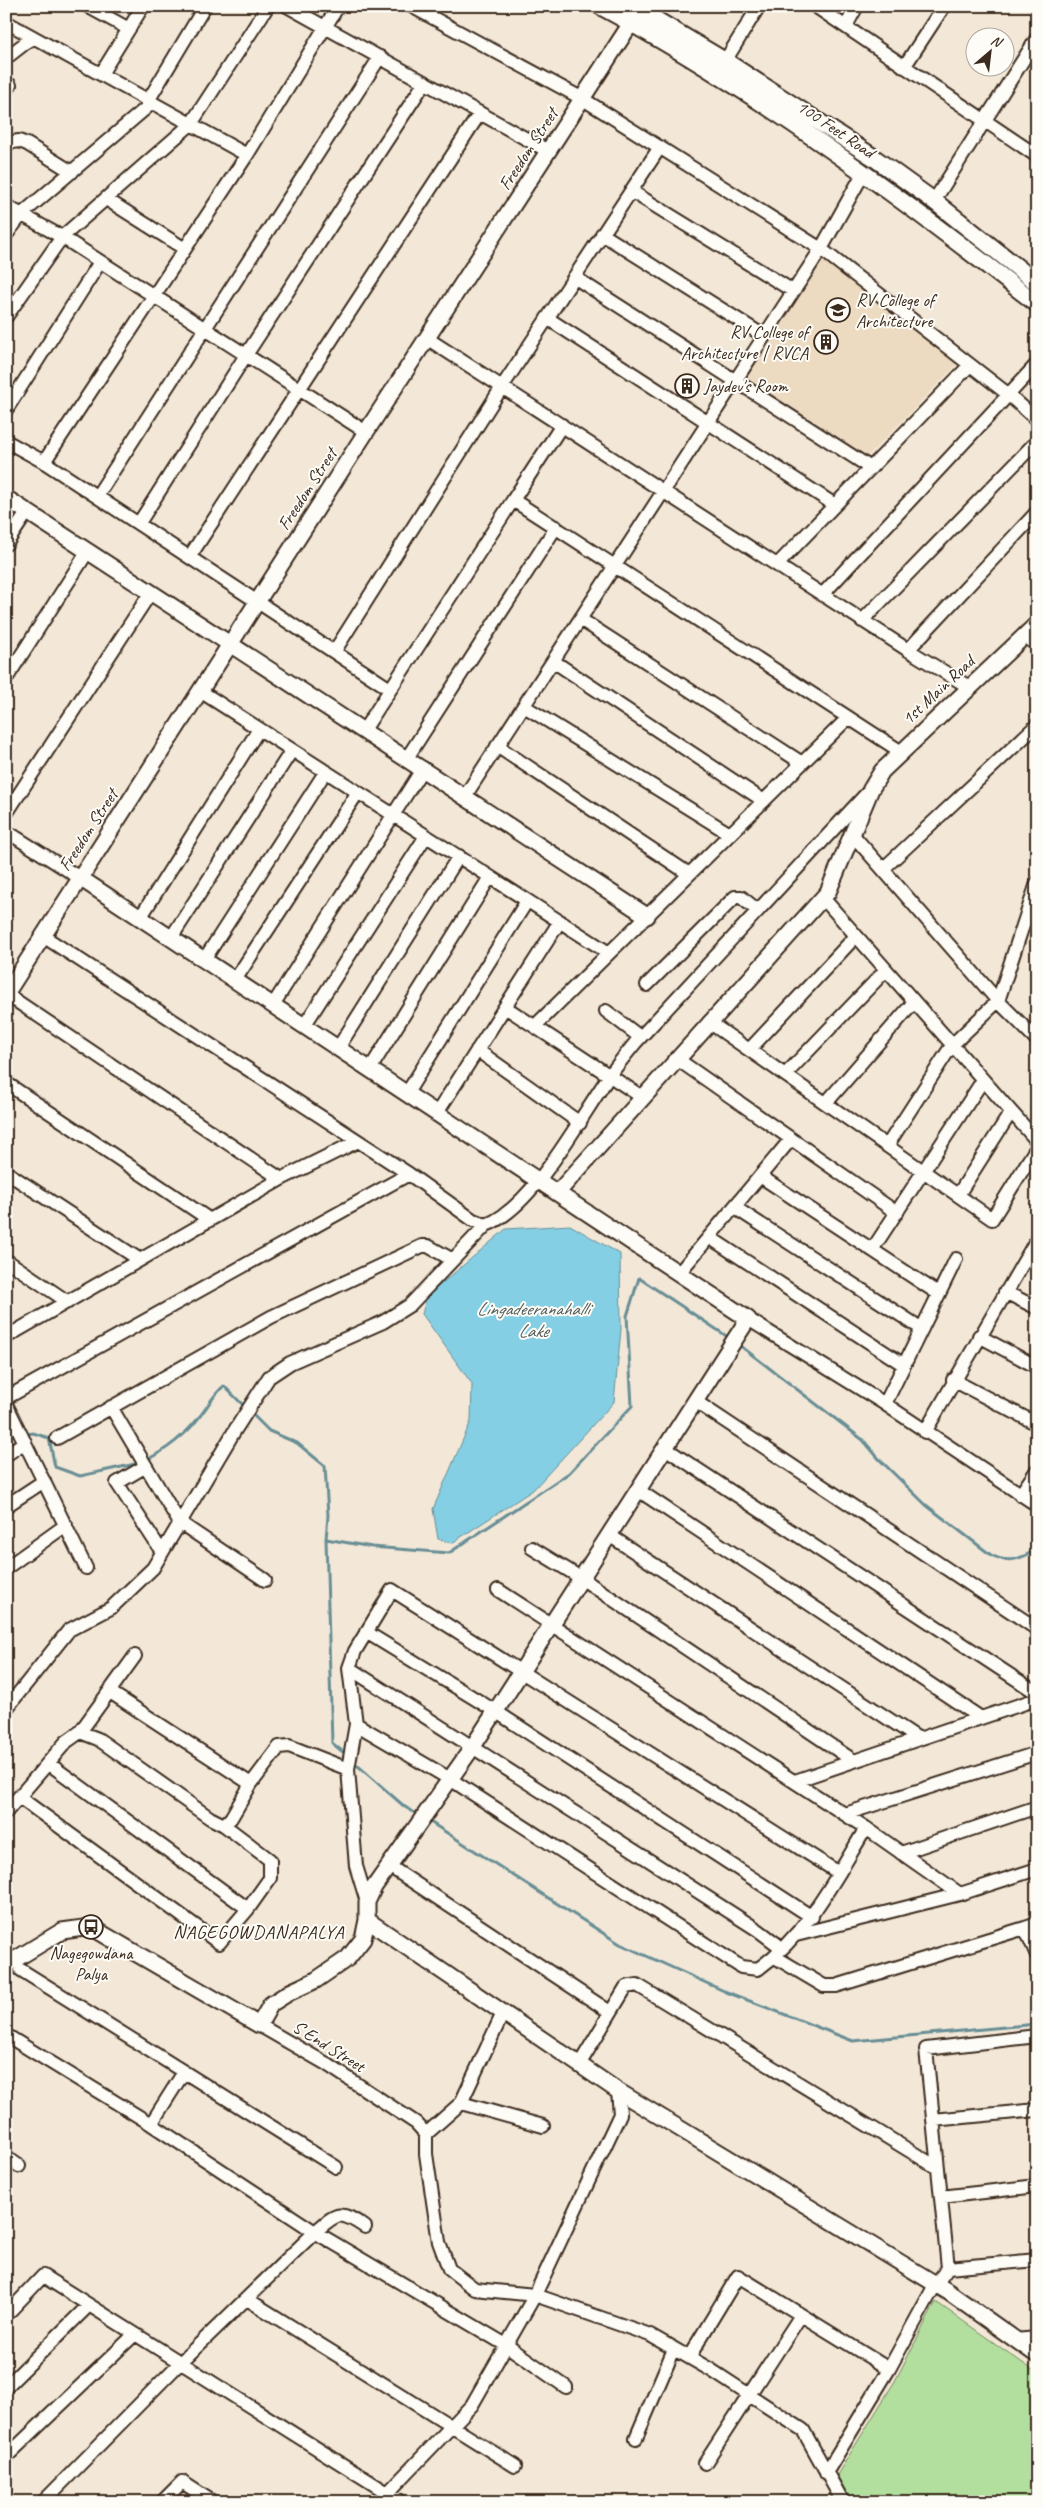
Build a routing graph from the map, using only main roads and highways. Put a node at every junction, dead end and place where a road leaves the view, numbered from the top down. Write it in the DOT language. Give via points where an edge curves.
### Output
graph roads {
  1 [pos="600,6"];
  2 [pos="637,11"];
  3 [pos="1037,283"];
  4 [pos="1037,304"];
  1 -- 2 [label="main road, 100 Feet Road"];
  2 -- 3 [label="main road, 100 Feet Road" via="725,61 873,158 934,201"];
  2 -- 4 [label="main road, 100 Feet Road" via="717,74 864,172"];
}
